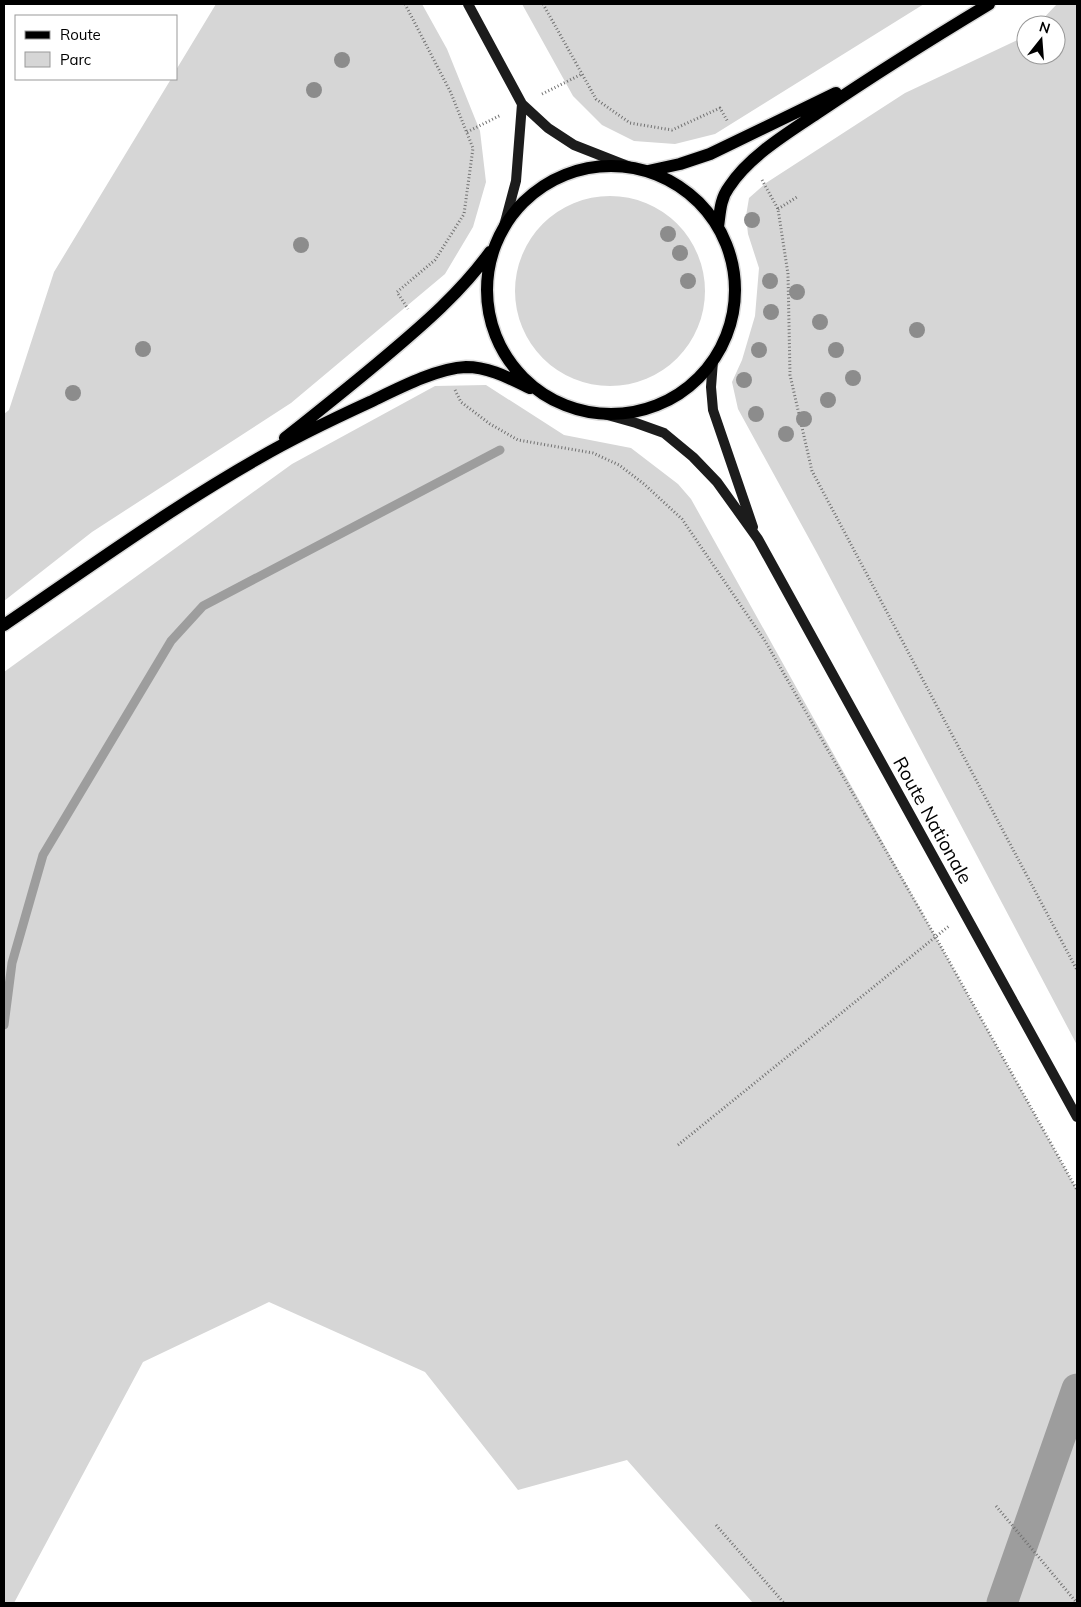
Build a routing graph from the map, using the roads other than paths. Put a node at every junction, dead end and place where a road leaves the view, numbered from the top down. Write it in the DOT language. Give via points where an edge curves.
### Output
graph roads {
  1 [pos="468,4"];
  2 [pos="989,4"];
  3 [pos="876,73"];
  4 [pos="522,104"];
  5 [pos="630,167"];
  6 [pos="648,171"];
  7 [pos="504,226"];
  8 [pos="718,226"];
  9 [pos="494,247"];
  10 [pos="714,361"];
  11 [pos="543,394"];
  12 [pos="604,414"];
  13 [pos="260,458"];
  14 [pos="758,539"];
  15 [pos="4,626"];
  16 [pos="1077,1117"];
  1 -- 4 [label="main road"];
  2 -- 3 [label="main road"];
  3 -- 6 [label="main road" via="710,154"];
  3 -- 8 [label="main road" via="752,161 726,192"];
  4 -- 5 [label="main road" via="548,128 574,145"];
  4 -- 7 [label="main road" via="516,181"];
  5 -- 6 [label="main road"];
  5 -- 7 [label="main road" via="591,167 572,172 539,188 514,211"];
  6 -- 8 [label="main road" via="681,187 696,199"];
  7 -- 9 [label="main road"];
  8 -- 10 [label="main road" via="732,260 736,295 730,330"];
  9 -- 11 [label="main road" via="486,294 489,318 509,361"];
  9 -- 13 [label="main road" via="460,290 420,328"];
  10 -- 12 [label="main road" via="688,388 660,404"];
  10 -- 14 [label="main road, Route Nationale" via="710,387 712,410"];
  11 -- 12 [label="main road" via="572,408"];
  11 -- 13 [label="main road" via="496,372 465,367 446,370 347,412"];
  12 -- 14 [label="main road, Route Nationale" via="664,433 716,482"];
  13 -- 15 [label="main road" via="156,522"];
  14 -- 16 [label="main road, Route Nationale"];
}
